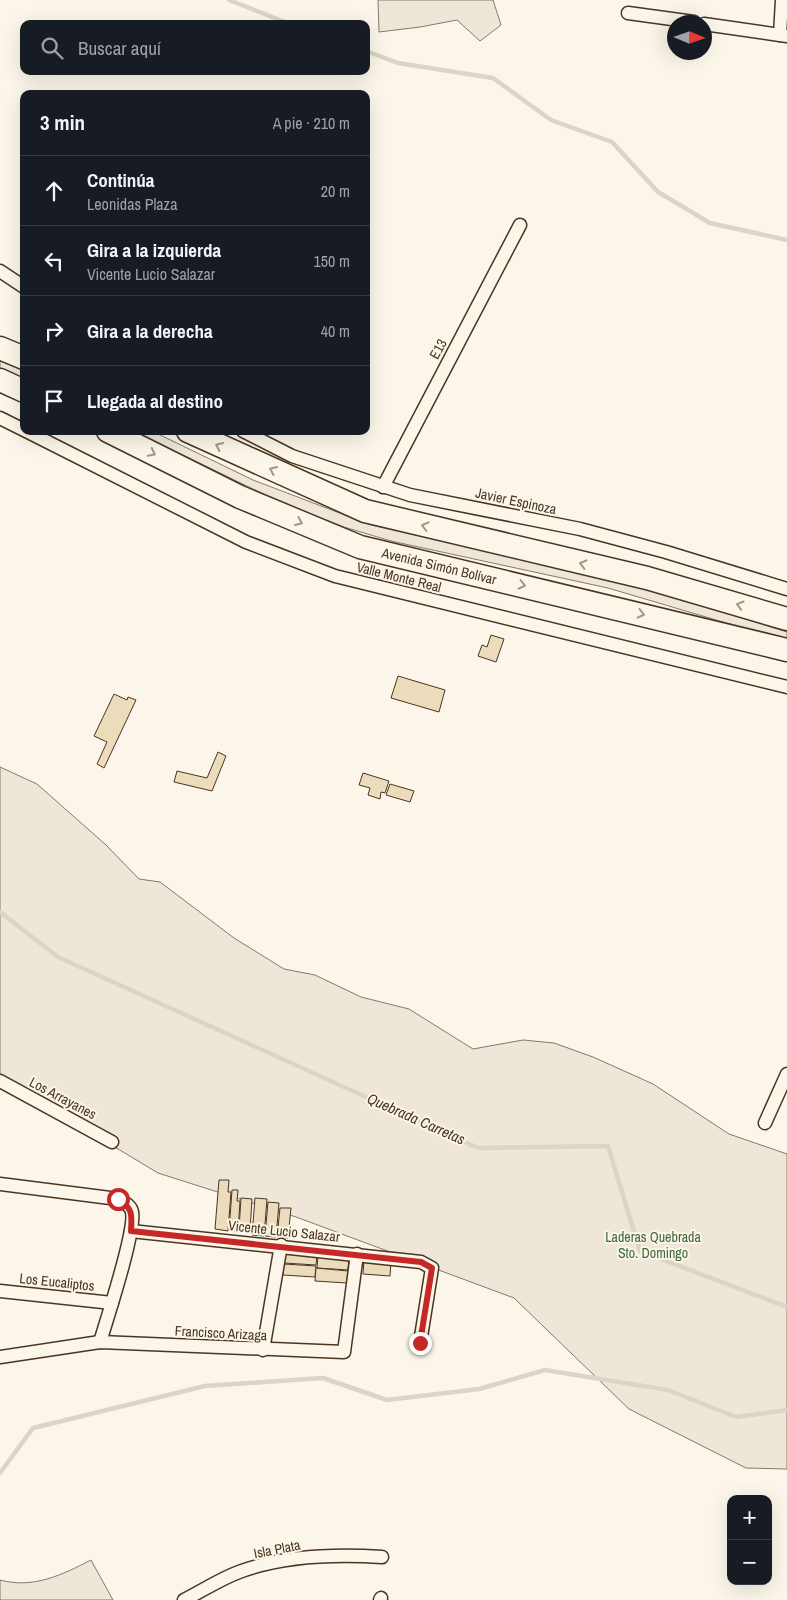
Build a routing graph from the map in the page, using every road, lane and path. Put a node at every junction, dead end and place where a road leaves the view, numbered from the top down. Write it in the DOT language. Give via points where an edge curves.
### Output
graph roads {
  1 [pos="782,0"];
  2 [pos="628,13"];
  3 [pos="667,18"];
  4 [pos="712,25"];
  5 [pos="784,35"];
  6 [pos="520,225"];
  7 [pos="0,271"];
  8 [pos="20,284"];
  9 [pos="0,348"];
  10 [pos="20,356"];
  11 [pos="0,380"];
  12 [pos="20,389"];
  13 [pos="0,418"];
  14 [pos="20,428"];
  15 [pos="33,435"];
  16 [pos="116,435"];
  17 [pos="197,435"];
  18 [pos="251,435"];
  19 [pos="383,487"];
  20 [pos="787,589"];
  21 [pos="787,619"];
  22 [pos="787,650"];
  23 [pos="787,687"];
  24 [pos="787,1074"];
  25 [pos="0,1081"];
  26 [pos="765,1123"];
  27 [pos="112,1142"];
  28 [pos="0,1184"];
  29 [pos="131,1231"];
  30 [pos="280,1245"];
  31 [pos="357,1254"];
  32 [pos="0,1291"];
  33 [pos="112,1303"];
  34 [pos="100,1342"];
  35 [pos="420,1343"];
  36 [pos="262,1350"];
  37 [pos="0,1356"];
  38 [pos="382,1556"];
  39 [pos="184,1600"];
  1 -- 5 [label="street"];
  2 -- 3 [label="street"];
  4 -- 5 [label="street"];
  6 -- 19 [label="street, E13"];
  7 -- 8 [label="street"];
  9 -- 10 [label="highway"];
  11 -- 12 [label="highway"];
  13 -- 14 [label="street, Valle Monte Real"];
  15 -- 23 [label="street, Valle Monte Real" via="246,542 335,576"];
  16 -- 22 [label="highway, Avenida Simón Bolívar, one-way" via="240,497 360,547"];
  21 -- 17 [label="highway, one-way" via="647,578 365,512"];
  18 -- 19 [label="street, Javier Espinoza" via="292,456"];
  19 -- 20 [label="street, Javier Espinoza" via="580,529"];
  24 -- 26 [label="street"];
  25 -- 27 [label="street, Los Arrayanes"];
  28 -- 29 [label="street" via="118,1199 132,1211"];
  29 -- 30 [label="street, Vicente Lucio Salazar"];
  29 -- 33 [label="street"];
  30 -- 31 [label="street, Vicente Lucio Salazar"];
  30 -- 36 [label="street"];
  31 -- 35 [label="street, Vicente Lucio Salazar" via="421,1262 432,1268"];
  31 -- 36 [label="street, Francisco Arizaga" via="344,1352"];
  32 -- 33 [label="street, Los Eucaliptos"];
  33 -- 34 [label="street"];
  34 -- 36 [label="street, Francisco Arizaga"];
  34 -- 37 [label="street, Francisco Arizaga"];
  38 -- 39 [label="street, Isla Plata" via="338,1554 277,1562 238,1572"];
}
